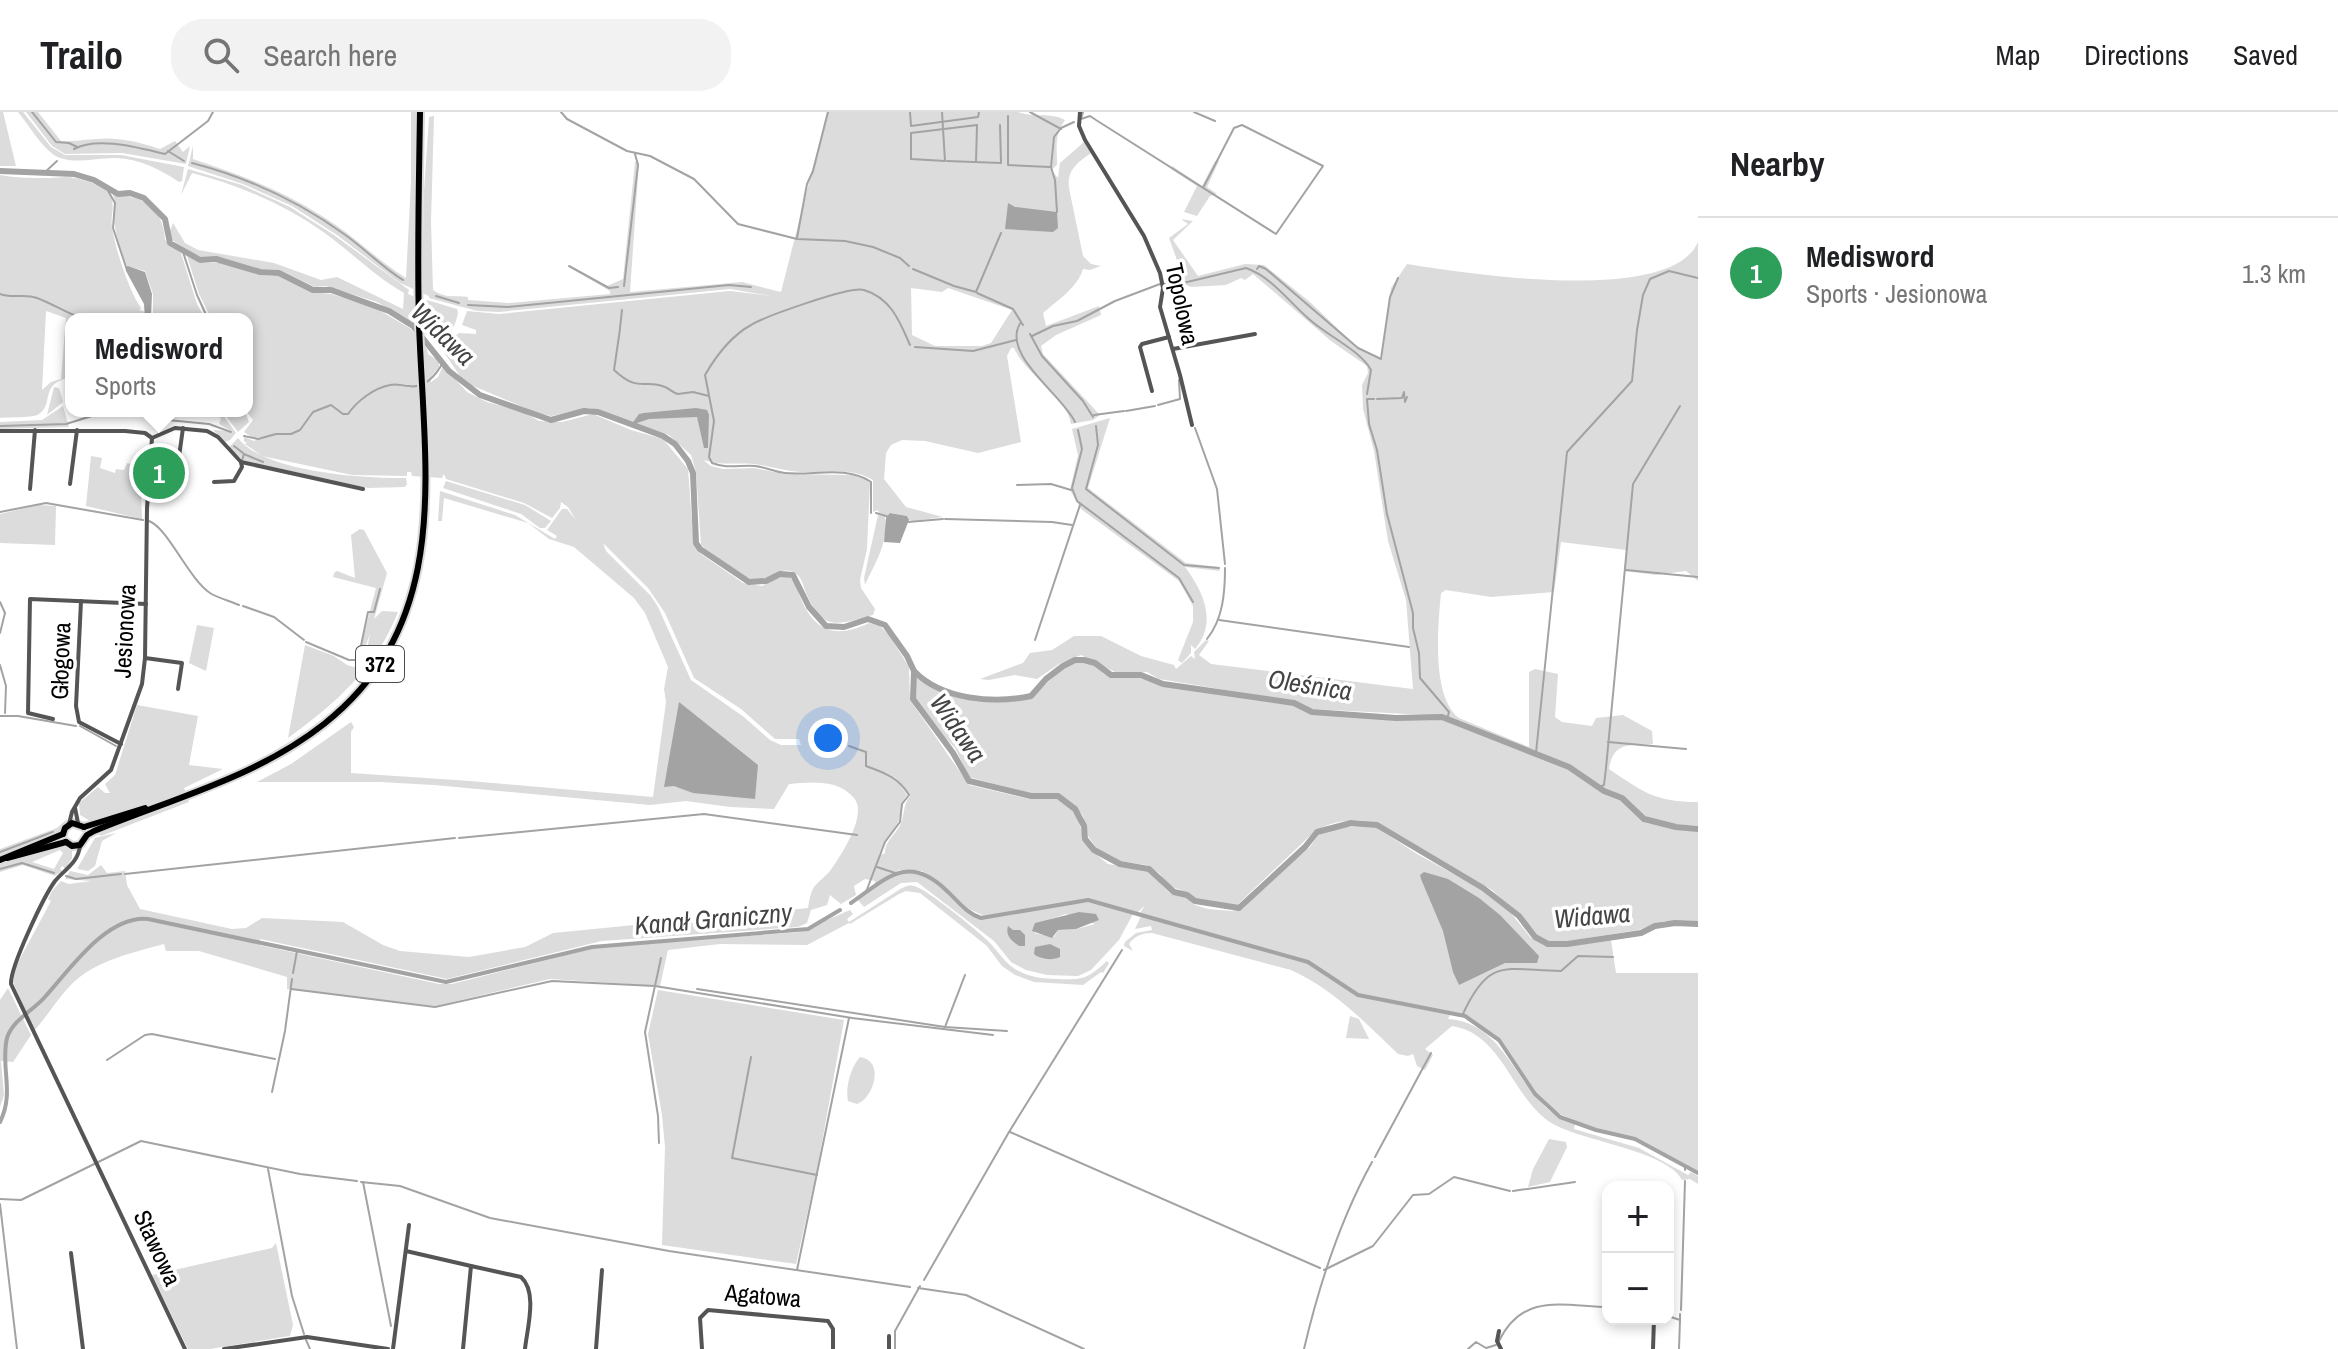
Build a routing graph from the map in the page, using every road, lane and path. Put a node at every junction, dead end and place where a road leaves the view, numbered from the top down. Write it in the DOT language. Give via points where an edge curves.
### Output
graph roads {
  1 [pos="420,112"];
  2 [pos="1080,112"];
  3 [pos="1255,334"];
  4 [pos="1169,337"];
  5 [pos="1173,349"];
  6 [pos="1152,391"];
  7 [pos="1192,425"];
  8 [pos="183,428"];
  9 [pos="35,430"];
  10 [pos="77,430"];
  11 [pos="0,431"];
  12 [pos="152,438"];
  13 [pos="241,462"];
  14 [pos="177,471"];
  15 [pos="214,482"];
  16 [pos="70,484"];
  17 [pos="30,489"];
  18 [pos="363,489"];
  19 [pos="81,601"];
  20 [pos="146,604"];
  21 [pos="145,658"];
  22 [pos="178,689"];
  23 [pos="53,719"];
  24 [pos="121,744"];
  25 [pos="75,805"];
  26 [pos="153,807"];
  27 [pos="69,824"];
  28 [pos="81,825"];
  29 [pos="63,834"];
  30 [pos="87,835"];
  31 [pos="73,844"];
  32 [pos="2,859"];
  33 [pos="409,1225"];
  34 [pos="406,1251"];
  35 [pos="71,1253"];
  36 [pos="471,1266"];
  37 [pos="602,1270"];
  38 [pos="1654,1325"];
  39 [pos="1499,1331"];
  40 [pos="889,1336"];
  41 [pos="83,1349"];
  42 [pos="185,1349"];
  43 [pos="224,1349"];
  44 [pos="390,1349"];
  45 [pos="463,1349"];
  46 [pos="525,1349"];
  47 [pos="596,1349"];
  48 [pos="702,1349"];
  49 [pos="833,1349"];
  50 [pos="889,1349"];
  51 [pos="1501,1349"];
  52 [pos="1653,1349"];
  1 -- 26 [label="main road, 372" via="418,286 425,491 415,589 390,649 363,687 321,726 263,763"];
  2 -- 4 [label="street, Topolowa" via="1085,140 1144,236 1163,283 1159,304"];
  3 -- 5 [label="street"];
  4 -- 5 [label="street, Topolowa"];
  4 -- 6 [label="street" via="1140,347"];
  5 -- 7 [label="street, Topolowa"];
  8 -- 12 [label="street"];
  8 -- 13 [label="street" via="212,433"];
  8 -- 14 [label="street"];
  9 -- 10 [label="street"];
  9 -- 11 [label="street"];
  9 -- 17 [label="street"];
  10 -- 12 [label="street" via="141,432"];
  10 -- 16 [label="street"];
  12 -- 20 [label="street, Jesionowa"];
  13 -- 15 [label="street" via="234,481"];
  13 -- 18 [label="street"];
  19 -- 20 [label="street"];
  19 -- 23 [label="street" via="30,599 28,713"];
  19 -- 24 [label="street, Głogowa" via="79,722"];
  20 -- 21 [label="street, Jesionowa"];
  21 -- 22 [label="street" via="182,663"];
  21 -- 24 [label="street, Jesionowa"];
  24 -- 25 [label="street, Jesionowa" via="106,776"];
  25 -- 27 [label="street, Jesionowa"];
  25 -- 28 [label="street"];
  26 -- 28 [label="main road, 372"];
  26 -- 30 [label="main road, 372"];
  27 -- 28 [label="main road, 372"];
  27 -- 29 [label="main road"];
  28 -- 30 [label="main road"];
  29 -- 31 [label="main road"];
  29 -- 32 [label="main road"];
  30 -- 31 [label="main road"];
  31 -- 32 [label="main road"];
  31 -- 42 [label="street, Stawowa" via="74,861 53,884 13,968 11,984"];
  33 -- 34 [label="street"];
  34 -- 36 [label="street"];
  34 -- 44 [label="street"];
  35 -- 41 [label="street"];
  36 -- 45 [label="street"];
  36 -- 46 [label="street" via="527,1282"];
  37 -- 47 [label="street"];
  38 -- 52 [label="street"];
  39 -- 51 [label="street"];
  40 -- 50 [label="street"];
  43 -- 44 [label="street" via="307,1337"];
  48 -- 49 [label="street, Agatowa" via="700,1318 708,1310 828,1321"];
}
